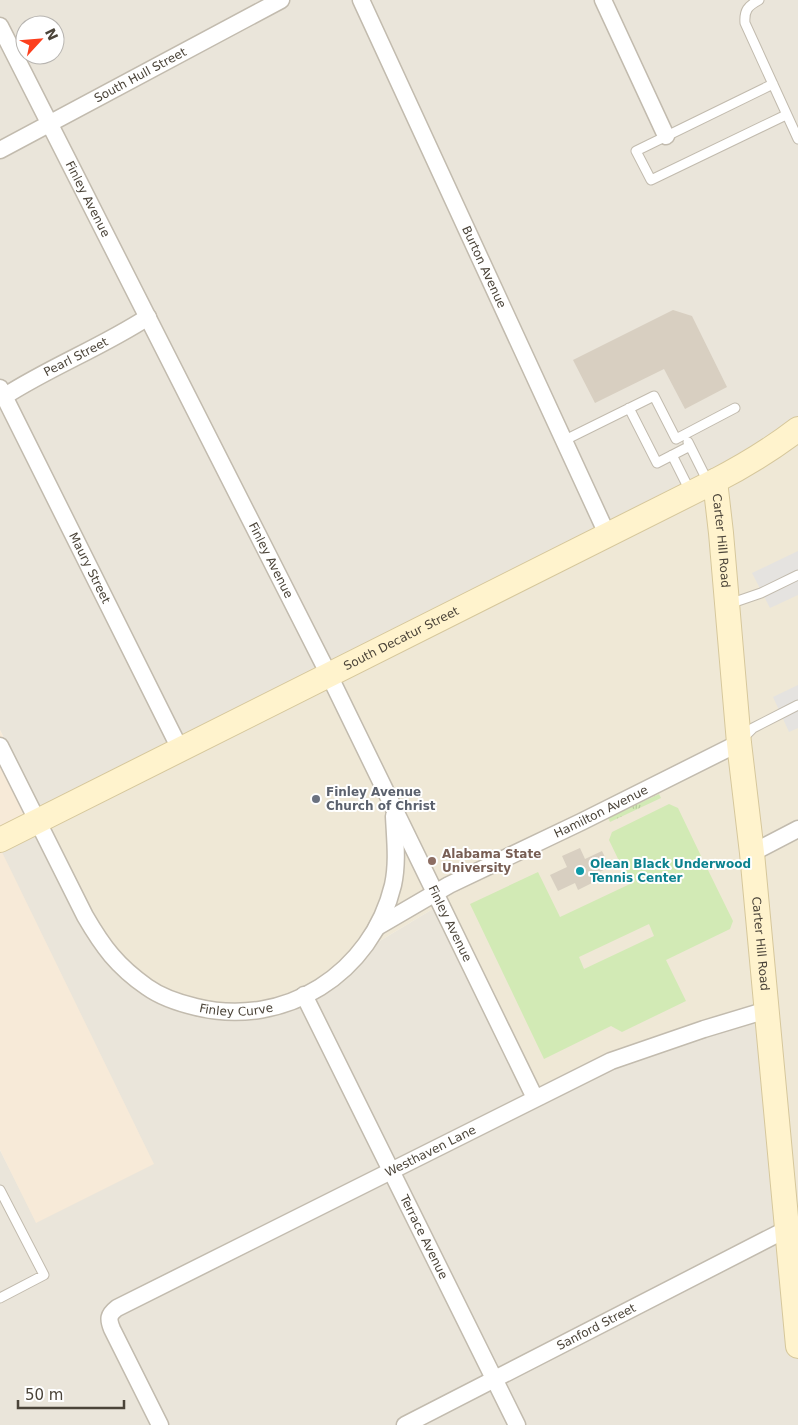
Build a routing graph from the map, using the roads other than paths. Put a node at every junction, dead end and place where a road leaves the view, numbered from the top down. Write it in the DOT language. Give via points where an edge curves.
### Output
graph roads {
  1 [pos="281,0"];
  2 [pos="361,0"];
  3 [pos="604,0"];
  4 [pos="759,0"];
  5 [pos="252,7"];
  6 [pos="0,26"];
  7 [pos="773,84"];
  8 [pos="786,115"];
  9 [pos="50,124"];
  10 [pos="666,136"];
  11 [pos="798,139"];
  12 [pos="0,150"];
  13 [pos="148,317"];
  14 [pos="2,392"];
  15 [pos="629,408"];
  16 [pos="735,408"];
  17 [pos="798,429"];
  18 [pos="684,435"];
  19 [pos="563,441"];
  20 [pos="690,446"];
  21 [pos="672,456"];
  22 [pos="705,486"];
  23 [pos="607,534"];
  24 [pos="798,574"];
  25 [pos="726,604"];
  26 [pos="329,675"];
  27 [pos="798,705"];
  28 [pos="739,742"];
  29 [pos="0,746"];
  30 [pos="180,749"];
  31 [pos="394,808"];
  32 [pos="38,821"];
  33 [pos="798,828"];
  34 [pos="0,840"];
  35 [pos="752,853"];
  36 [pos="436,894"];
  37 [pos="377,927"];
  38 [pos="304,996"];
  39 [pos="767,1010"];
  40 [pos="535,1098"];
  41 [pos="390,1170"];
  42 [pos="0,1190"];
  43 [pos="787,1229"];
  44 [pos="0,1298"];
  45 [pos="798,1346"];
  46 [pos="495,1379"];
  47 [pos="160,1425"];
  48 [pos="405,1425"];
  49 [pos="517,1425"];
  1 -- 5 [label="street, South Hull Street"];
  2 -- 19 [label="street, Burton Avenue"];
  3 -- 10 [label="street"];
  4 -- 7 [label="lane" via="744,13 745,23"];
  5 -- 9 [label="street, South Hull Street"];
  6 -- 9 [label="street, Finley Avenue"];
  7 -- 8 [label="lane"];
  7 -- 10 [label="lane"];
  8 -- 10 [label="lane" via="650,180 636,151"];
  8 -- 11 [label="lane"];
  9 -- 12 [label="street, South Hull Street"];
  9 -- 13 [label="street, Finley Avenue"];
  13 -- 14 [label="street, Pearl Street" via="24,384"];
  13 -- 26 [label="street, Finley Avenue"];
  14 -- 30 [label="street, Maury Street"];
  15 -- 18 [label="lane" via="654,396 676,439"];
  15 -- 19 [label="lane"];
  15 -- 21 [label="lane" via="657,463"];
  16 -- 18 [label="lane"];
  17 -- 22 [label="main road, South Decatur Street" via="742,467"];
  18 -- 20 [label="lane"];
  19 -- 23 [label="street, Burton Avenue"];
  20 -- 21 [label="lane"];
  20 -- 22 [label="lane"];
  21 -- 22 [label="lane"];
  22 -- 23 [label="main road, South Decatur Street"];
  22 -- 25 [label="main road, Carter Hill Road" via="721,534"];
  23 -- 26 [label="main road, South Decatur Street"];
  24 -- 25 [label="lane" via="761,594"];
  25 -- 28 [label="main road, Carter Hill Road"];
  26 -- 30 [label="main road, South Decatur Street"];
  26 -- 31 [label="street, Finley Avenue"];
  27 -- 28 [label="lane" via="753,728"];
  28 -- 35 [label="main road, Carter Hill Road"];
  28 -- 36 [label="street, Hamilton Avenue"];
  29 -- 32 [label="street, Finley Curve"];
  30 -- 32 [label="main road, South Decatur Street"];
  31 -- 36 [label="street, Finley Avenue"];
  31 -- 37 [label="street, Finley Curve" via="396,856 393,883"];
  32 -- 34 [label="main road, South Decatur Street"];
  32 -- 38 [label="street, Finley Curve" via="100,942 119,965 148,988 185,1004 229,1012 264,1010"];
  33 -- 35 [label="street"];
  35 -- 39 [label="main road, Carter Hill Road"];
  36 -- 37 [label="street, Hamilton Avenue"];
  36 -- 40 [label="street, Finley Avenue"];
  37 -- 38 [label="street, Finley Curve" via="364,948 343,970"];
  38 -- 41 [label="street, Terrace Avenue"];
  39 -- 40 [label="street, Westhaven Lane" via="611,1061"];
  39 -- 43 [label="main road, Carter Hill Road"];
  40 -- 41 [label="street, Westhaven Lane"];
  41 -- 46 [label="street, Terrace Avenue"];
  41 -- 47 [label="street, Westhaven Lane" via="110,1313 108,1319 112,1329"];
  42 -- 44 [label="lane" via="44,1275"];
  43 -- 45 [label="main road, Carter Hill Road"];
  43 -- 46 [label="street, Sanford Street"];
  46 -- 48 [label="street, Sanford Street"];
  46 -- 49 [label="street, Terrace Avenue"];
}
